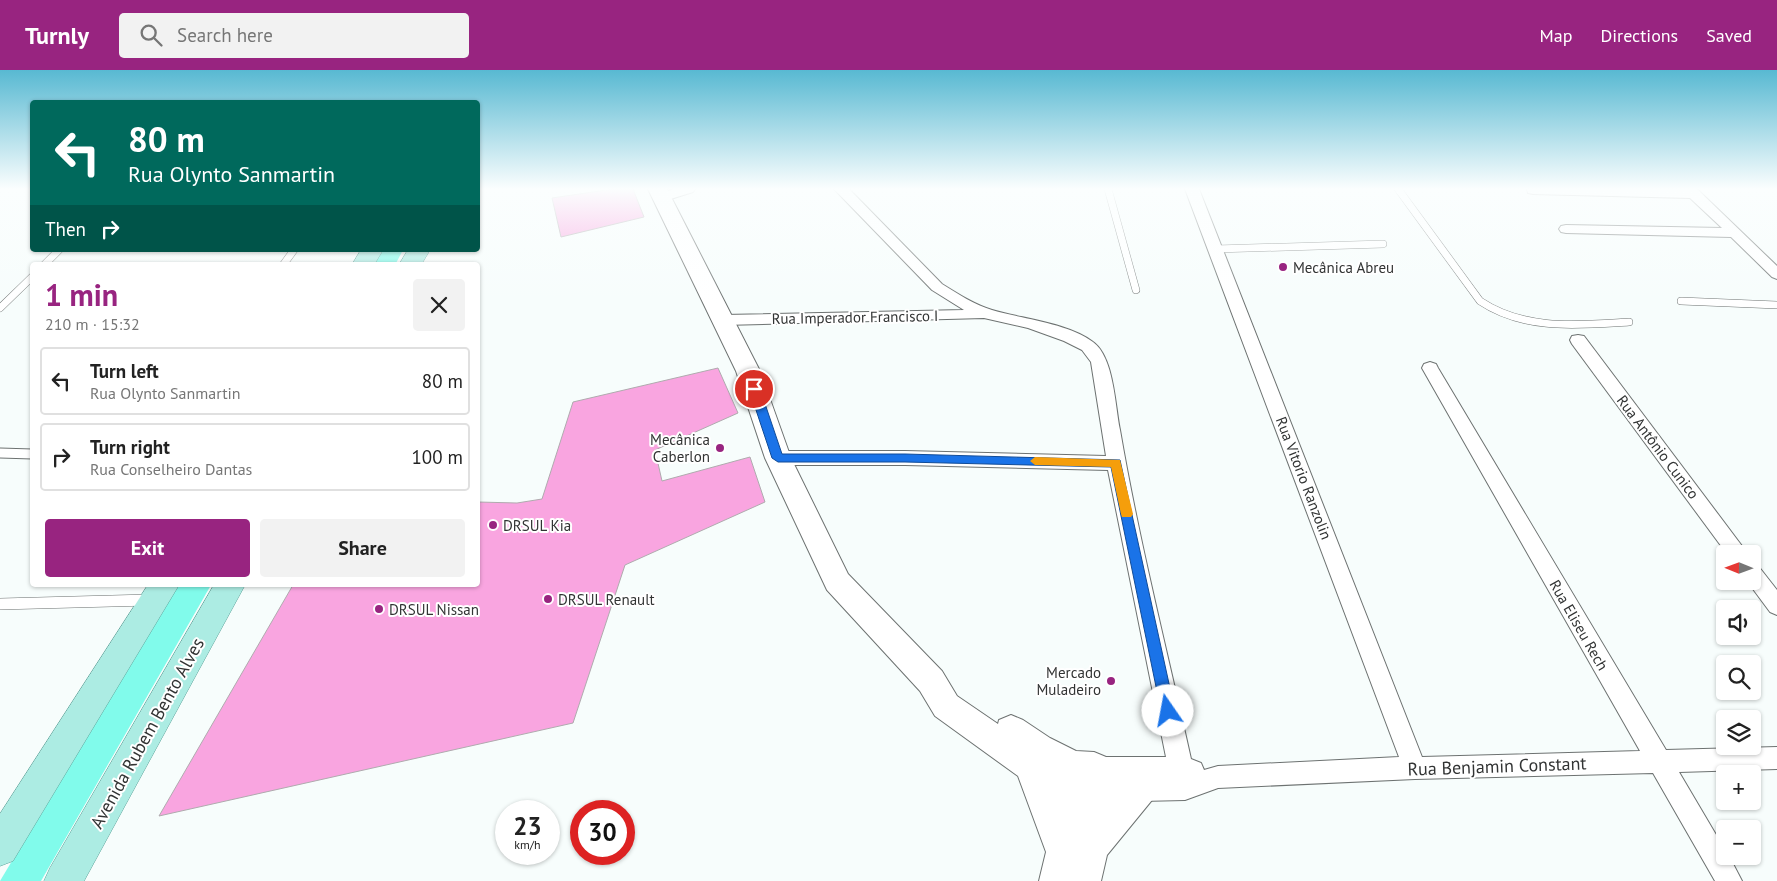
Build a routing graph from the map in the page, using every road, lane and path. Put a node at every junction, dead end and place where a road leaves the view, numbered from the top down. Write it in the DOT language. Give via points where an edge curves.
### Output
graph roads {
  1 [pos="676,227"];
  2 [pos="878,227"];
  3 [pos="1118,227"];
  4 [pos="1207,227"];
  5 [pos="1426,227"];
  6 [pos="1729,227"];
  7 [pos="1566,229"];
  8 [pos="1735,232"];
  9 [pos="1383,244"];
  10 [pos="1216,249"];
  11 [pos="57,252"];
  12 [pos="47,262"];
  13 [pos="1777,274"];
  14 [pos="30,279"];
  15 [pos="1136,290"];
  16 [pos="1681,301"];
  17 [pos="1777,305"];
  18 [pos="0,308"];
  19 [pos="986,314"];
  20 [pos="723,320"];
  21 [pos="1629,322"];
  22 [pos="1567,325"];
  23 [pos="1578,340"];
  24 [pos="1430,368"];
  25 [pos="0,453"];
  26 [pos="30,454"];
  27 [pos="778,458"];
  28 [pos="1116,463"];
  29 [pos="1731,545"];
  30 [pos="1761,585"];
  31 [pos="229,587"];
  32 [pos="159,593"];
  33 [pos="0,604"];
  34 [pos="1777,606"];
  35 [pos="932,681"];
  36 [pos="1777,758"];
  37 [pos="1659,762"];
  38 [pos="1031,766"];
  39 [pos="1415,768"];
  40 [pos="1085,778"];
  41 [pos="1182,778"];
  42 [pos="1140,789"];
  43 [pos="0,848"];
  44 [pos="1071,859"];
  45 [pos="64,881"];
  46 [pos="1084,881"];
  47 [pos="1729,881"];
  1 -- 20 [label="street"];
  2 -- 19 [label="street" via="937,287"];
  3 -- 15 [label="lane"];
  4 -- 10 [label="street, Rua Vitorio Ranzolin"];
  5 -- 22 [label="lane" via="1480,301 1499,313 1526,321"];
  6 -- 8 [label="street"];
  7 -- 8 [label="street"];
  8 -- 13 [label="street"];
  9 -- 10 [label="lane"];
  10 -- 39 [label="street, Rua Vitorio Ranzolin"];
  11 -- 12 [label="lane"];
  14 -- 18 [label="lane"];
  16 -- 17 [label="lane"];
  19 -- 20 [label="street, Rua Imperador Francisco I"];
  19 -- 28 [label="street" via="1032,324 1088,346 1099,361"];
  20 -- 27 [label="street" via="748,371"];
  21 -- 22 [label="lane"];
  22 -- 23 [label="lane"];
  23 -- 29 [label="street, Rua Antônio Cunico"];
  24 -- 37 [label="street, Rua Eliseu Rech"];
  25 -- 26 [label="lane"];
  27 -- 28 [label="street"];
  27 -- 35 [label="street" via="837,582"];
  28 -- 41 [label="street"];
  30 -- 34 [label="street"];
  31 -- 45 [label="main road, Avenida Rubem Bento Alves"];
  32 -- 33 [label="lane"];
  32 -- 43 [label="main road"];
  35 -- 38 [label="street" via="946,706"];
  35 -- 40 [label="street" via="955,691"];
  36 -- 37 [label="street, Rua Benjamin Constant"];
  37 -- 39 [label="street, Rua Benjamin Constant"];
  37 -- 47 [label="street, Rua Eliseu Rech"];
  38 -- 40 [label="street"];
  38 -- 44 [label="street"];
  39 -- 41 [label="street, Rua Benjamin Constant"];
  40 -- 41 [label="street, Rua Benjamin Constant"];
  40 -- 42 [label="street, Rua Benjamin Constant"];
  40 -- 44 [label="street"];
  41 -- 42 [label="street, Rua Benjamin Constant"];
  42 -- 44 [label="street"];
  44 -- 46 [label="street"];
}
